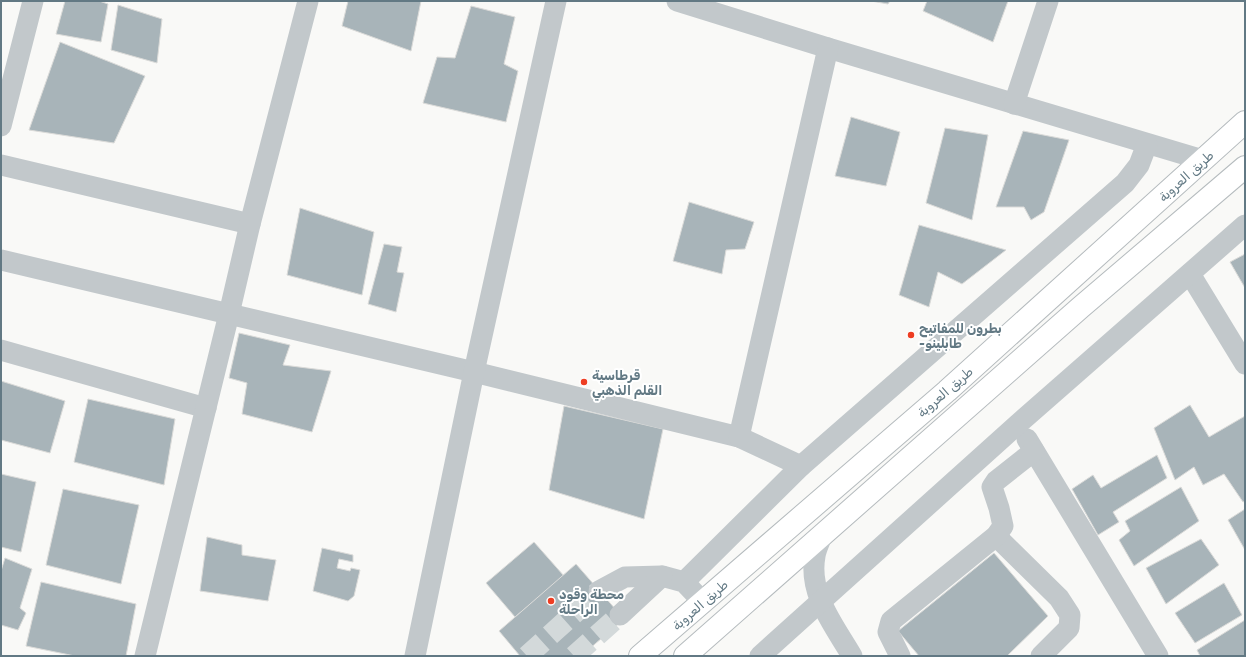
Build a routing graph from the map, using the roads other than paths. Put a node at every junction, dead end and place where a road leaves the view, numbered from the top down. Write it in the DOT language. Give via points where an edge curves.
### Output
graph roads {
  1 [pos="33,1"];
  2 [pos="308,1"];
  3 [pos="556,1"];
  4 [pos="677,1"];
  5 [pos="1048,1"];
  6 [pos="828,48"];
  7 [pos="1014,104"];
  8 [pos="1245,122"];
  9 [pos="1,126"];
  10 [pos="1147,144"];
  11 [pos="1204,160"];
  12 [pos="1,165"];
  13 [pos="1245,167"];
  14 [pos="250,224"];
  15 [pos="1245,225"];
  16 [pos="1,260"];
  17 [pos="1190,274"];
  18 [pos="229,314"];
  19 [pos="1,350"];
  20 [pos="1245,364"];
  21 [pos="474,372"];
  22 [pos="206,408"];
  23 [pos="1018,424"];
  24 [pos="739,437"];
  25 [pos="1034,451"];
  26 [pos="801,466"];
  27 [pos="822,535"];
  28 [pos="996,536"];
  29 [pos="662,576"];
  30 [pos="684,582"];
  31 [pos="599,591"];
  32 [pos="820,601"];
  33 [pos="703,602"];
  34 [pos="620,615"];
  35 [pos="145,656"];
  36 [pos="415,656"];
  37 [pos="640,656"];
  38 [pos="685,656"];
  39 [pos="760,656"];
  40 [pos="852,656"];
  41 [pos="900,656"];
  42 [pos="1041,656"];
  43 [pos="1158,656"];
  1 -- 9 [label="street"];
  2 -- 14 [label="street"];
  3 -- 21 [label="street"];
  4 -- 6 [label="street"];
  5 -- 7 [label="street"];
  6 -- 7 [label="street"];
  6 -- 24 [label="street"];
  7 -- 10 [label="street"];
  8 -- 11 [label="highway, طريق العروبة"];
  10 -- 11 [label="street"];
  10 -- 26 [label="street" via="1139,165 1125,183"];
  11 -- 33 [label="highway, طريق العروبة" via="947,391"];
  12 -- 14 [label="street"];
  13 -- 27 [label="highway, طريق العروبة" via="1081,307"];
  14 -- 18 [label="street"];
  15 -- 17 [label="street"];
  16 -- 18 [label="street"];
  17 -- 20 [label="street"];
  17 -- 23 [label="street"];
  18 -- 21 [label="street"];
  18 -- 22 [label="street"];
  19 -- 22 [label="street"];
  21 -- 24 [label="street"];
  21 -- 36 [label="street"];
  22 -- 35 [label="street"];
  23 -- 25 [label="street"];
  23 -- 32 [label="street"];
  24 -- 26 [label="street"];
  25 -- 28 [label="street" via="992,487 1003,526"];
  25 -- 43 [label="street"];
  26 -- 30 [label="street"];
  27 -- 32 [label="street" via="815,555 814,573"];
  27 -- 38 [label="highway, طريق العروبة"];
  28 -- 41 [label="street" via="891,621 888,632"];
  28 -- 42 [label="street" via="1059,598 1070,615 1069,628"];
  29 -- 30 [label="street"];
  29 -- 31 [label="street" via="625,577"];
  29 -- 34 [label="street"];
  30 -- 33 [label="street"];
  32 -- 39 [label="street"];
  32 -- 40 [label="street"];
  33 -- 37 [label="highway, طريق العروبة"];
}
